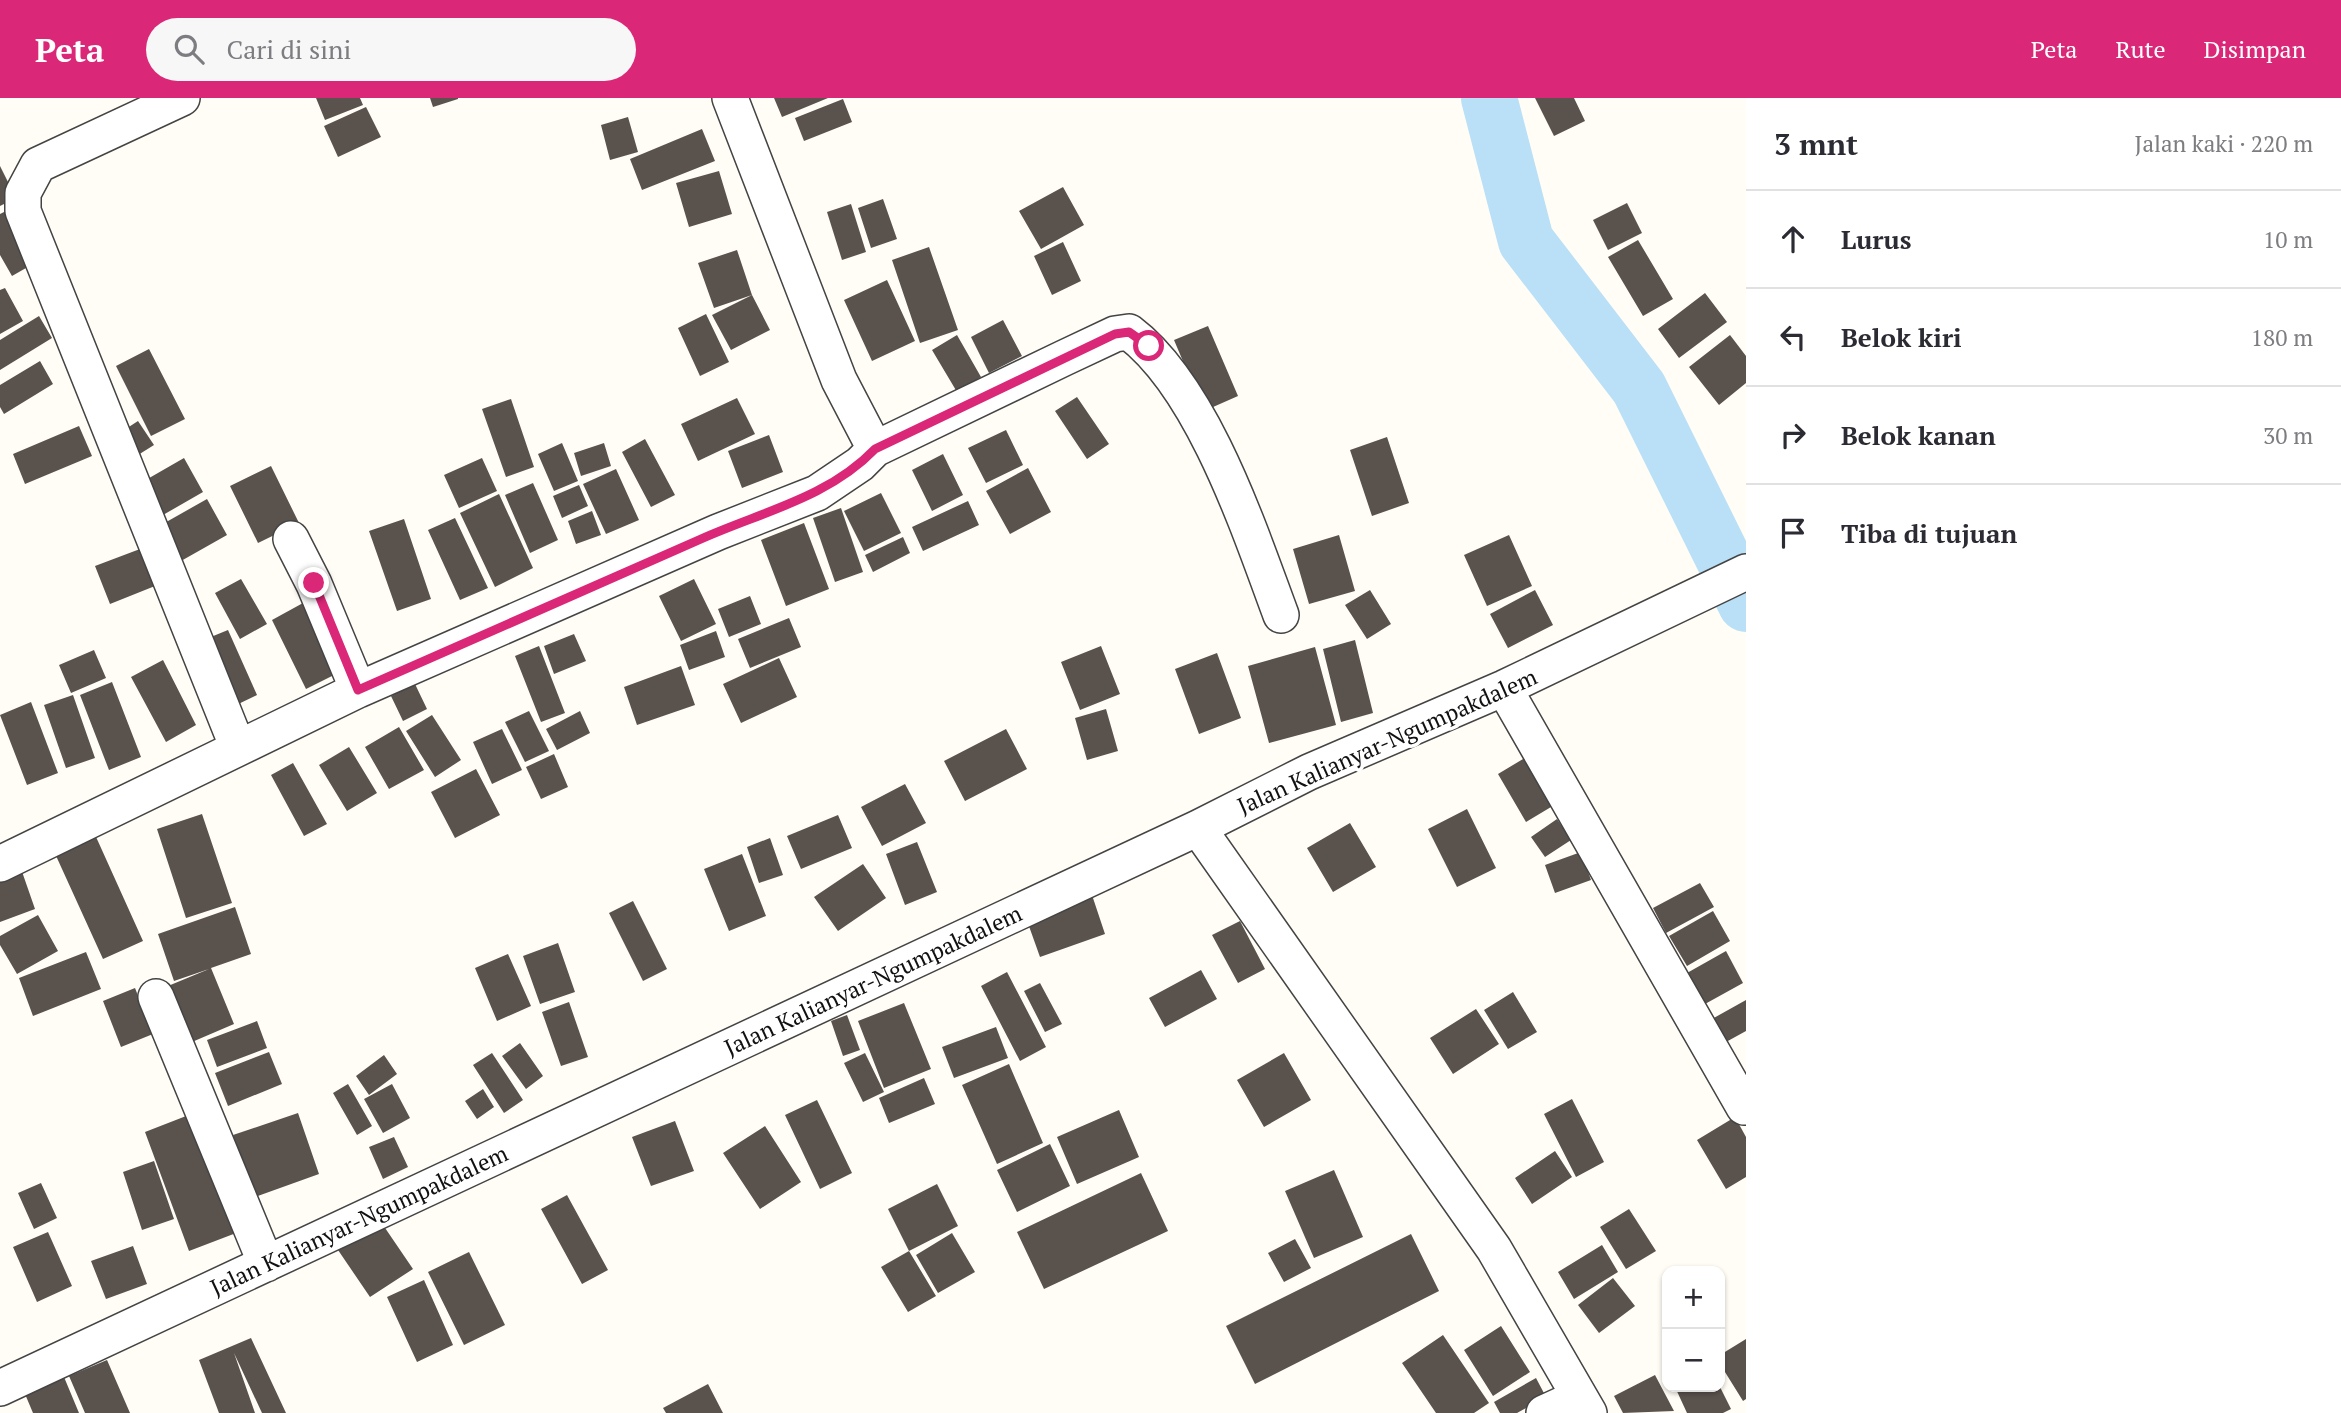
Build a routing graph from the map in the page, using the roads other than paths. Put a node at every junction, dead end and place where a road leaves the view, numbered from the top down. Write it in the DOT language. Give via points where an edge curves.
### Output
graph roads {
  1 [pos="182,98"];
  2 [pos="730,98"];
  3 [pos="875,449"];
  4 [pos="291,539"];
  5 [pos="1746,572"];
  6 [pos="1281,615"];
  7 [pos="1504,688"];
  8 [pos="358,690"];
  9 [pos="238,748"];
  10 [pos="1198,828"];
  11 [pos="0,864"];
  12 [pos="156,997"];
  13 [pos="1744,1107"];
  14 [pos="266,1264"];
  15 [pos="0,1388"];
  16 [pos="1584,1405"];
  17 [pos="1544,1413"];
  1 -- 9 [label="street" via="38,165 23,192 23,211"];
  2 -- 3 [label="street" via="839,380"];
  3 -- 6 [label="street" via="1115,334 1129,332 1149,346 1181,386 1241,508"];
  3 -- 8 [label="street" via="817,493 718,531"];
  4 -- 8 [label="street"];
  5 -- 7 [label="street, Jalan Kalianyar-Ngumpakdalem"];
  7 -- 10 [label="street, Jalan Kalianyar-Ngumpakdalem" via="1309,772"];
  7 -- 13 [label="street"];
  8 -- 9 [label="street"];
  9 -- 11 [label="street"];
  10 -- 14 [label="street, Jalan Kalianyar-Ngumpakdalem"];
  10 -- 16 [label="street" via="1494,1249"];
  12 -- 14 [label="street"];
  14 -- 15 [label="street, Jalan Kalianyar-Ngumpakdalem"];
  16 -- 17 [label="street"];
}
